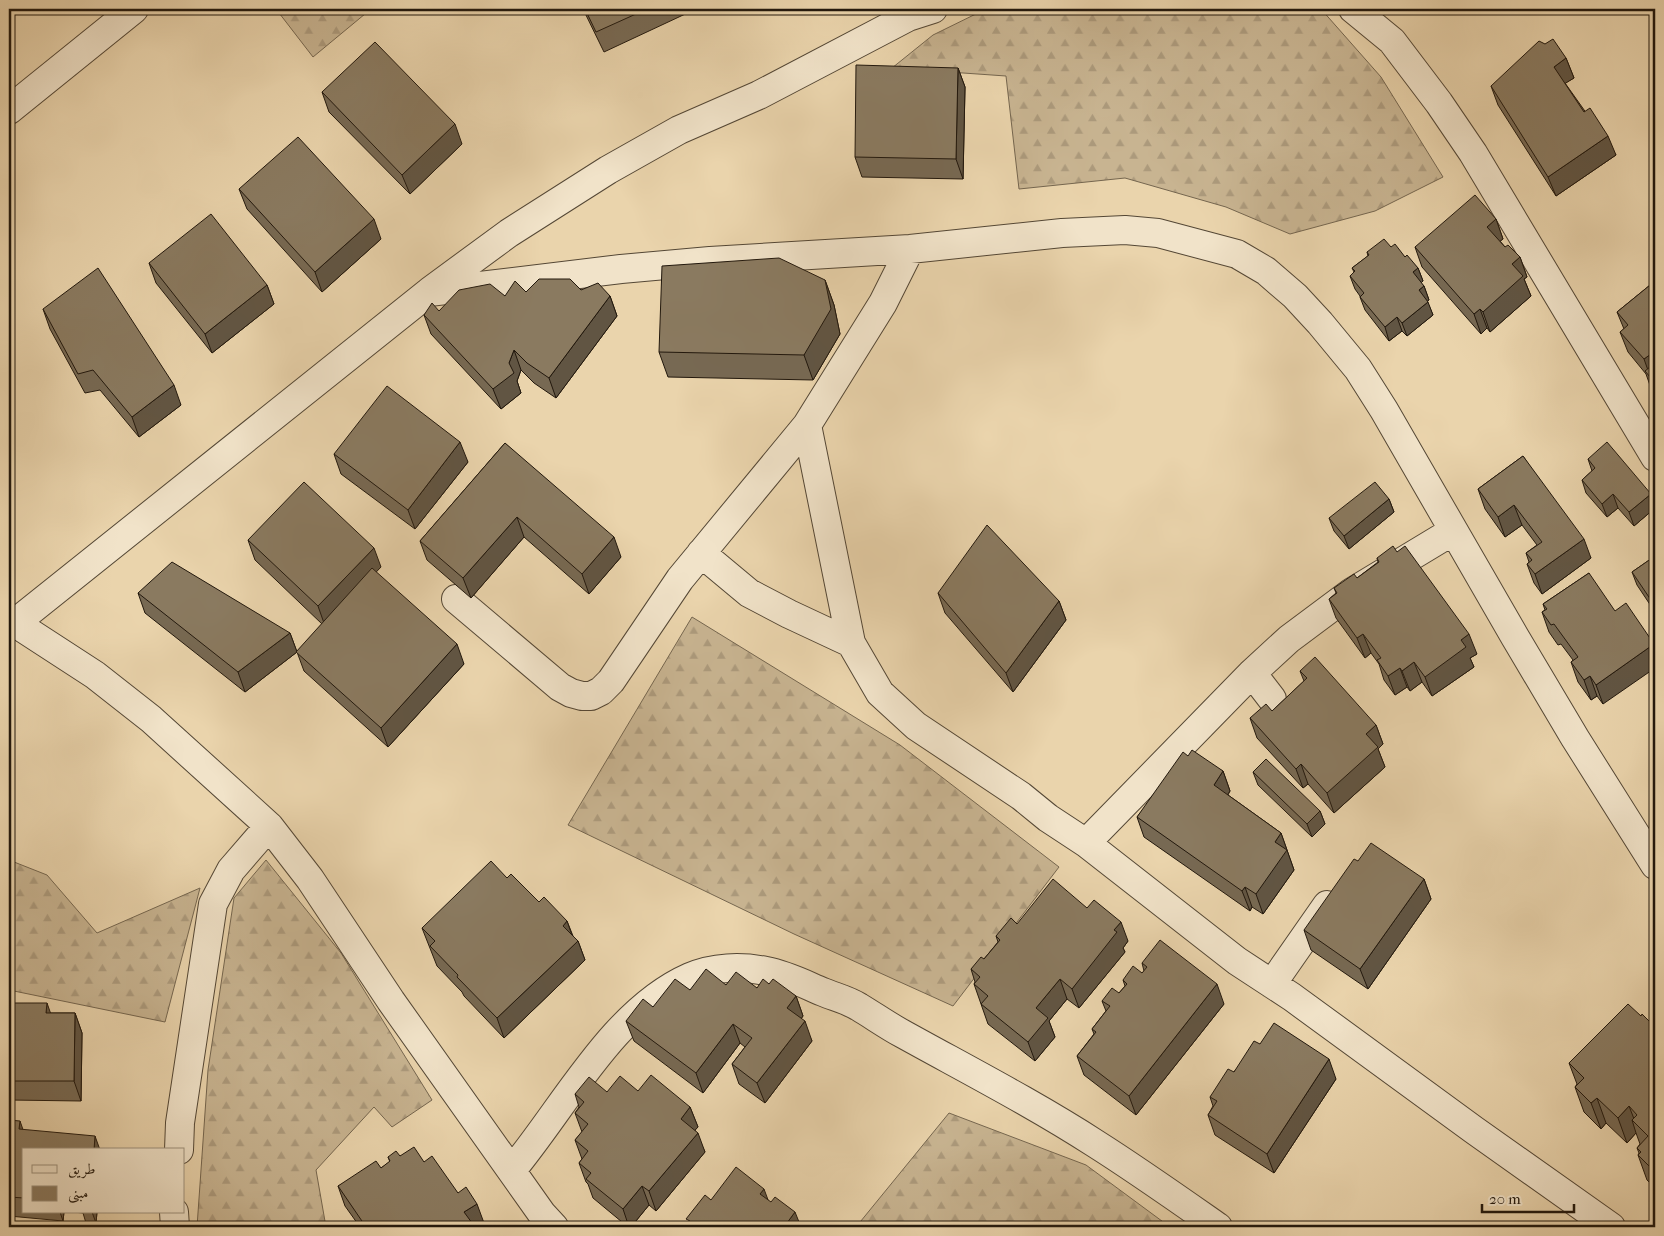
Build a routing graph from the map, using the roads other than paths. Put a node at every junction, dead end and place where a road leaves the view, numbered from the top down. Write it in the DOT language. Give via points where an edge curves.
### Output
graph roads {
  1 [pos="134,9"];
  2 [pos="933,9"];
  3 [pos="1353,9"];
  4 [pos="9,110"];
  5 [pos="910,249"];
  6 [pos="429,292"];
  7 [pos="807,425"];
  8 [pos="1655,457"];
  9 [pos="1453,531"];
  10 [pos="702,552"];
  11 [pos="456,599"];
  12 [pos="12,622"];
  13 [pos="851,642"];
  14 [pos="1252,673"];
  15 [pos="1272,698"];
  16 [pos="269,826"];
  17 [pos="1086,844"];
  18 [pos="1655,865"];
  19 [pos="1343,882"];
  20 [pos="1272,984"];
  21 [pos="179,1148"];
  22 [pos="512,1170"];
  23 [pos="174,1214"];
  24 [pos="175,1227"];
  25 [pos="554,1227"];
  26 [pos="1218,1227"];
  27 [pos="1611,1227"];
  1 -- 4 [label="street"];
  2 -- 6 [label="street" via="908,17 759,95 679,130 554,203"];
  3 -- 8 [label="street" via="1392,41 1473,153"];
  5 -- 6 [label="street" via="621,269"];
  5 -- 7 [label="street" via="883,303"];
  5 -- 9 [label="street" via="1062,233 1125,230 1158,233 1237,254 1266,271 1295,296 1358,368"];
  6 -- 12 [label="street"];
  7 -- 10 [label="street"];
  7 -- 13 [label="street"];
  9 -- 14 [label="street" via="1352,592 1289,639"];
  9 -- 18 [label="street" via="1575,738"];
  10 -- 11 [label="street" via="611,681 591,696 571,693 560,687"];
  10 -- 13 [label="street" via="749,593"];
  12 -- 16 [label="street" via="96,675 151,719"];
  13 -- 17 [label="street" via="880,693 916,726"];
  14 -- 15 [label="street"];
  14 -- 17 [label="street"];
  16 -- 21 [label="street" via="231,870 213,904 180,1123"];
  16 -- 22 [label="street" via="310,879 391,1001"];
  17 -- 20 [label="street"];
  19 -- 20 [label="street"];
  20 -- 27 [label="street"];
  22 -- 25 [label="street"];
  22 -- 26 [label="street" via="601,1051 633,1016 671,987 691,977 718,969 743,967 799,980 857,1005 1095,1143"];
  23 -- 24 [label="street"];
}
